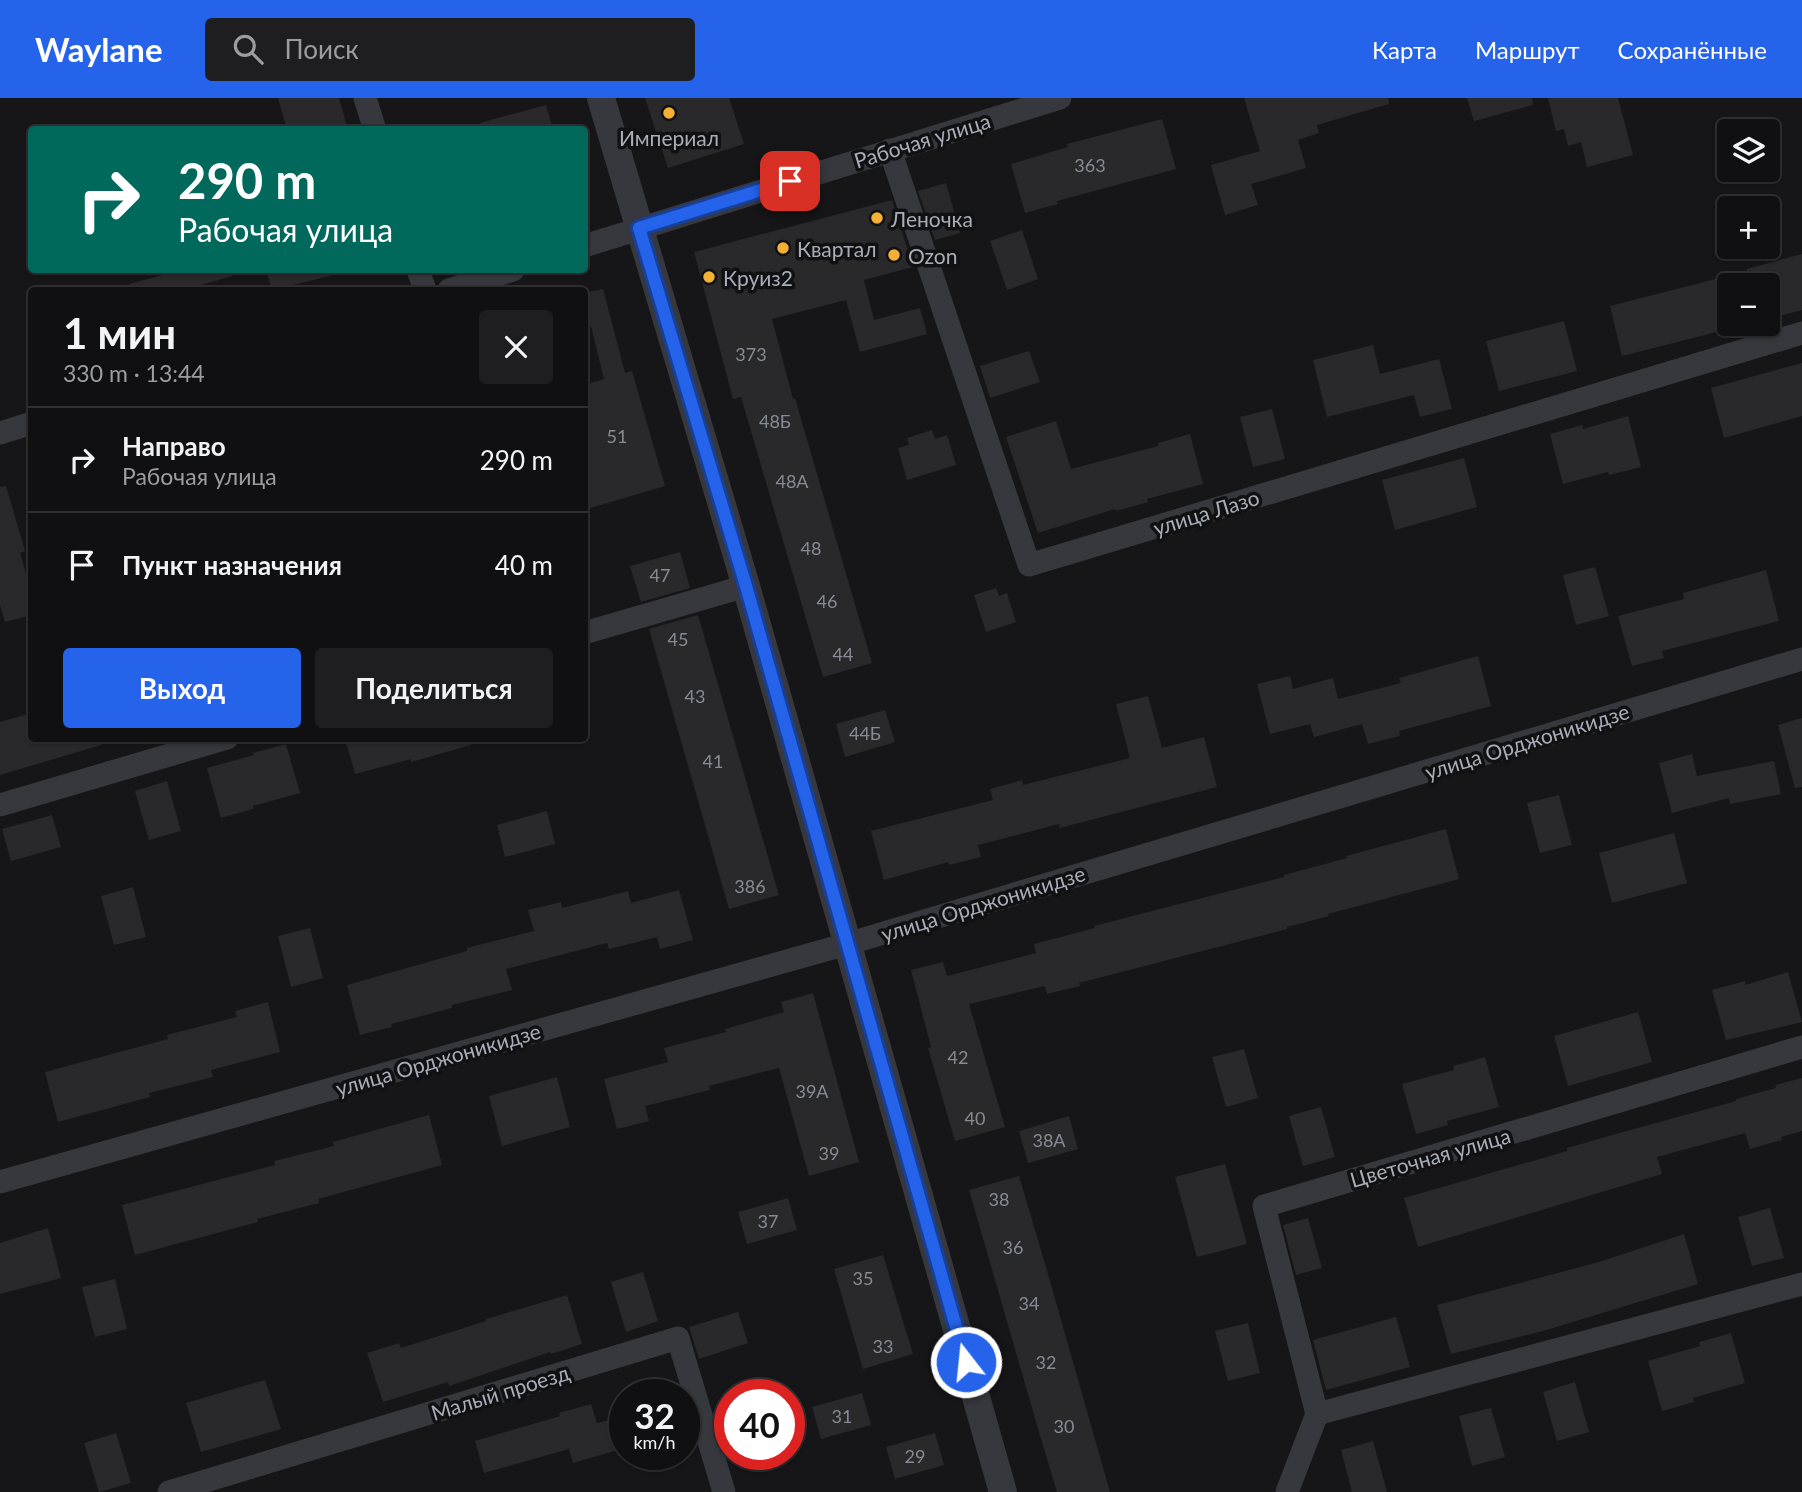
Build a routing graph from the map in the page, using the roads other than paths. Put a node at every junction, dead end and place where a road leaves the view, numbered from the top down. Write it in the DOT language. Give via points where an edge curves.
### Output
graph roads {
  1 [pos="365,98"];
  2 [pos="601,98"];
  3 [pos="1060,98"];
  4 [pos="374,126"];
  5 [pos="890,150"];
  6 [pos="639,228"];
  7 [pos="588,245"];
  8 [pos="503,273"];
  9 [pos="459,287"];
  10 [pos="1802,333"];
  11 [pos="28,424"];
  12 [pos="0,433"];
  13 [pos="746,586"];
  14 [pos="588,633"];
  15 [pos="1802,659"];
  16 [pos="213,742"];
  17 [pos="0,805"];
  18 [pos="847,944"];
  19 [pos="1802,1047"];
  20 [pos="0,1182"];
  21 [pos="1802,1284"];
  22 [pos="1317,1414"];
  23 [pos="169,1492"];
  24 [pos="724,1492"];
  25 [pos="1003,1492"];
  26 [pos="1287,1492"];
  1 -- 4 [label="street"];
  2 -- 6 [label="street"];
  3 -- 5 [label="street, Рабочая улица"];
  5 -- 6 [label="street, Рабочая улица"];
  5 -- 10 [label="street, улица Лазо" via="1029,565"];
  6 -- 7 [label="street, Рабочая улица"];
  6 -- 13 [label="street"];
  8 -- 9 [label="street"];
  11 -- 12 [label="street"];
  13 -- 14 [label="street"];
  13 -- 18 [label="street"];
  15 -- 18 [label="street, улица Орджоникидзе"];
  16 -- 17 [label="street"];
  18 -- 20 [label="street, улица Орджоникидзе"];
  18 -- 25 [label="street"];
  19 -- 22 [label="street, Цветочная улица" via="1264,1206"];
  21 -- 22 [label="street"];
  22 -- 26 [label="street"];
  23 -- 24 [label="street, Малый проезд" via="678,1338"];
}
